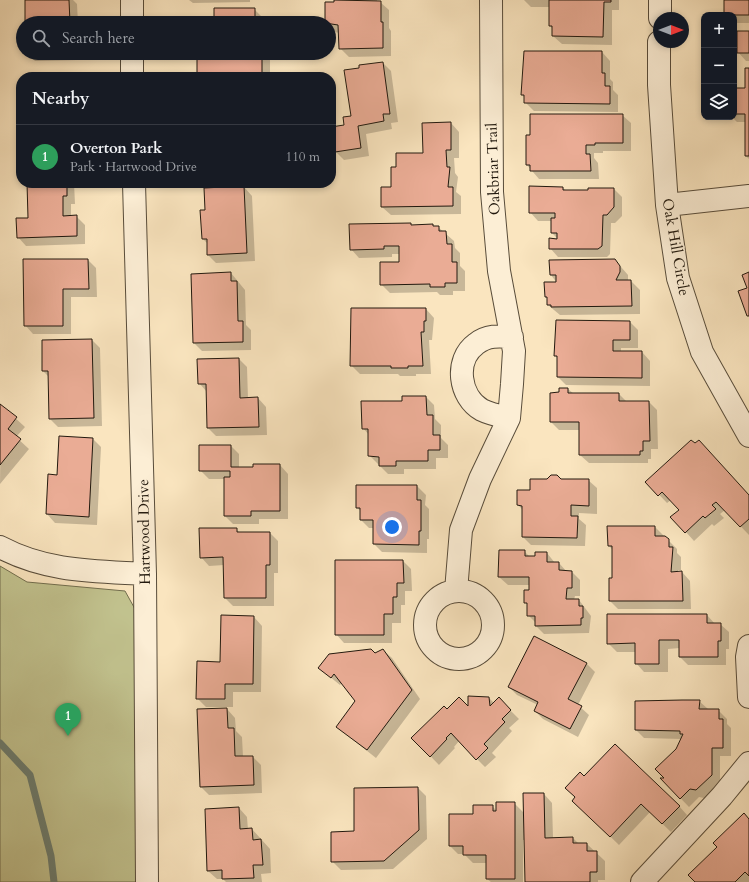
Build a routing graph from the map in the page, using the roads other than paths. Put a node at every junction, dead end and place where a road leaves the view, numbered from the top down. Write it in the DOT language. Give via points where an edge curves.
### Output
graph roads {
  1 [pos="132,0"];
  2 [pos="491,0"];
  3 [pos="660,0"];
  4 [pos="660,12"];
  5 [pos="132,16"];
  6 [pos="659,48"];
  7 [pos="132,60"];
  8 [pos="132,72"];
  9 [pos="134,188"];
  10 [pos="749,196"];
  11 [pos="666,205"];
  12 [pos="512,337"];
  13 [pos="508,418"];
  14 [pos="749,436"];
  15 [pos="0,547"];
  16 [pos="145,574"];
  17 [pos="456,591"];
  18 [pos="749,646"];
  19 [pos="749,697"];
  20 [pos="749,763"];
  21 [pos="147,882"];
  22 [pos="642,882"];
  1 -- 5 [label="street"];
  2 -- 12 [label="street, Oakbriar Trail" via="492,192 499,271"];
  3 -- 4 [label="street"];
  6 -- 11 [label="street, Oak Hill Circle"];
  7 -- 8 [label="street"];
  9 -- 16 [label="street, Hartwood Drive"];
  10 -- 11 [label="street"];
  11 -- 14 [label="street, Oak Hill Circle" via="678,278 702,352"];
  12 -- 13 [label="street, Oakbriar Trail" via="514,351"];
  12 -- 13 [label="street" via="493,336 476,344 464,359 461,378 467,396 481,410"];
  13 -- 17 [label="street, Oakbriar Trail" via="480,479 461,530"];
  15 -- 16 [label="street" via="19,557 58,568"];
  16 -- 21 [label="street, Hartwood Drive"];
  18 -- 19 [label="street"];
  20 -- 22 [label="street"];
}
